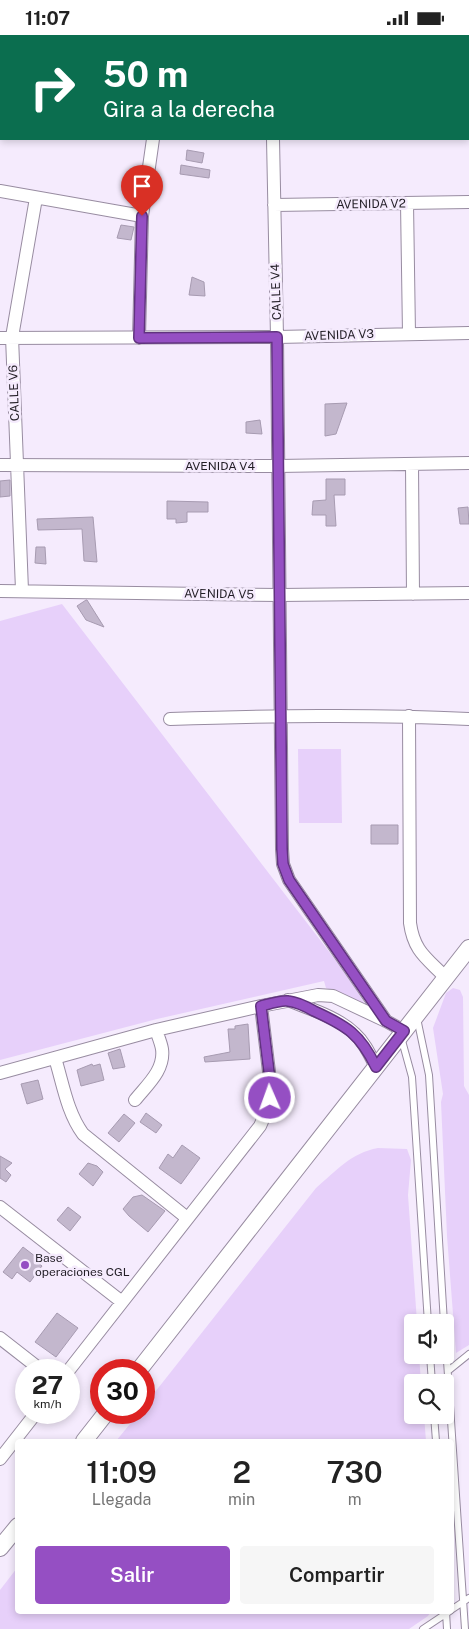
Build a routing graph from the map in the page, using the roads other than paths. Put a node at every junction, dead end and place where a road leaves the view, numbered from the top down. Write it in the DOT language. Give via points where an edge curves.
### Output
graph roads {
  1 [pos="153,140"];
  2 [pos="273,140"];
  3 [pos="0,191"];
  4 [pos="36,198"];
  5 [pos="469,202"];
  6 [pos="407,203"];
  7 [pos="274,205"];
  8 [pos="142,216"];
  9 [pos="409,333"];
  10 [pos="469,333"];
  11 [pos="277,337"];
  12 [pos="6,338"];
  13 [pos="139,338"];
  14 [pos="469,463"];
  15 [pos="0,465"];
  16 [pos="17,465"];
  17 [pos="412,465"];
  18 [pos="278,466"];
  19 [pos="22,590"];
  20 [pos="0,591"];
  21 [pos="469,593"];
  22 [pos="413,594"];
  23 [pos="280,595"];
  24 [pos="282,716"];
  25 [pos="409,716"];
  26 [pos="170,719"];
  27 [pos="469,719"];
  28 [pos="469,948"];
  29 [pos="446,977"];
  30 [pos="288,1001"];
  31 [pos="261,1006"];
  32 [pos="417,1015"];
  33 [pos="386,1021"];
  34 [pos="156,1030"];
  35 [pos="402,1034"];
  36 [pos="55,1058"];
  37 [pos="376,1067"];
  38 [pos="0,1073"];
  39 [pos="135,1100"];
  40 [pos="0,1207"];
  41 [pos="187,1217"];
  42 [pos="122,1302"];
  43 [pos="427,1314"];
  44 [pos="443,1314"];
  45 [pos="0,1338"];
  46 [pos="469,1354"];
  47 [pos="27,1359"];
  48 [pos="78,1359"];
  49 [pos="148,1359"];
  50 [pos="447,1364"];
  51 [pos="448,1371"];
  52 [pos="27,1424"];
  53 [pos="97,1424"];
  54 [pos="435,1424"];
  55 [pos="16,1439"];
  56 [pos="86,1439"];
  57 [pos="436,1439"];
  58 [pos="453,1439"];
  59 [pos="15,1440"];
  60 [pos="454,1447"];
  61 [pos="0,1459"];
  62 [pos="15,1530"];
  63 [pos="0,1549"];
  64 [pos="466,1600"];
  65 [pos="454,1608"];
  66 [pos="446,1614"];
  67 [pos="449,1614"];
  68 [pos="423,1629"];
  69 [pos="447,1629"];
  70 [pos="465,1629"];
  1 -- 8 [label="street"];
  2 -- 7 [label="street, CALLE V4"];
  3 -- 4 [label="street"];
  4 -- 8 [label="street"];
  4 -- 12 [label="street, CALLE V6"];
  5 -- 6 [label="street, AVENIDA V2"];
  6 -- 7 [label="street, AVENIDA V2"];
  6 -- 9 [label="street"];
  7 -- 11 [label="street, CALLE V4"];
  8 -- 13 [label="street"];
  9 -- 10 [label="street, AVENIDA V3"];
  9 -- 11 [label="street, AVENIDA V3"];
  11 -- 13 [label="street, AVENIDA V3"];
  11 -- 18 [label="street, CALLE V4"];
  12 -- 13 [label="street, AVENIDA V3"];
  12 -- 16 [label="street, CALLE V6"];
  14 -- 17 [label="street, AVENIDA V4"];
  15 -- 16 [label="street, AVENIDA V4"];
  16 -- 18 [label="street, AVENIDA V4"];
  16 -- 19 [label="street, CALLE V6"];
  17 -- 18 [label="street, AVENIDA V4"];
  17 -- 22 [label="street"];
  18 -- 23 [label="street, CALLE V4"];
  19 -- 20 [label="street, AVENIDA V5"];
  19 -- 23 [label="street, AVENIDA V5"];
  21 -- 22 [label="street, AVENIDA V5"];
  22 -- 23 [label="street, AVENIDA V5"];
  23 -- 24 [label="street, CALLE V4"];
  24 -- 25 [label="street"];
  24 -- 26 [label="street"];
  24 -- 33 [label="street, CALLE V4" via="283,864 289,880"];
  25 -- 27 [label="street"];
  25 -- 29 [label="street" via="412,938 417,949"];
  28 -- 29 [label="street"];
  29 -- 32 [label="street"];
  30 -- 31 [label="street"];
  30 -- 33 [label="street" via="318,995 333,996"];
  30 -- 37 [label="street" via="332,1019 355,1033"];
  31 -- 34 [label="street"];
  31 -- 41 [label="street" via="271,1088 268,1110 250,1139"];
  32 -- 35 [label="street"];
  32 -- 44 [label="lane" via="429,1075"];
  33 -- 35 [label="street"];
  34 -- 36 [label="street"];
  34 -- 39 [label="street" via="162,1049 160,1069"];
  35 -- 37 [label="street"];
  35 -- 43 [label="lane" via="412,1077"];
  36 -- 38 [label="street"];
  36 -- 41 [label="street" via="70,1111 83,1134"];
  37 -- 49 [label="street"];
  40 -- 42 [label="street"];
  41 -- 42 [label="street"];
  42 -- 48 [label="street"];
  45 -- 47 [label="street"];
  46 -- 51 [label="lane"];
  50 -- 51 [label="lane"];
  51 -- 58 [label="lane"];
  52 -- 55 [label="street"];
  53 -- 56 [label="street"];
  54 -- 57 [label="lane"];
  59 -- 61 [label="street"];
  60 -- 64 [label="lane"];
  62 -- 63 [label="street"];
  64 -- 65 [label="lane"];
  64 -- 70 [label="lane"];
  66 -- 68 [label="lane"];
  67 -- 69 [label="lane"];
}
